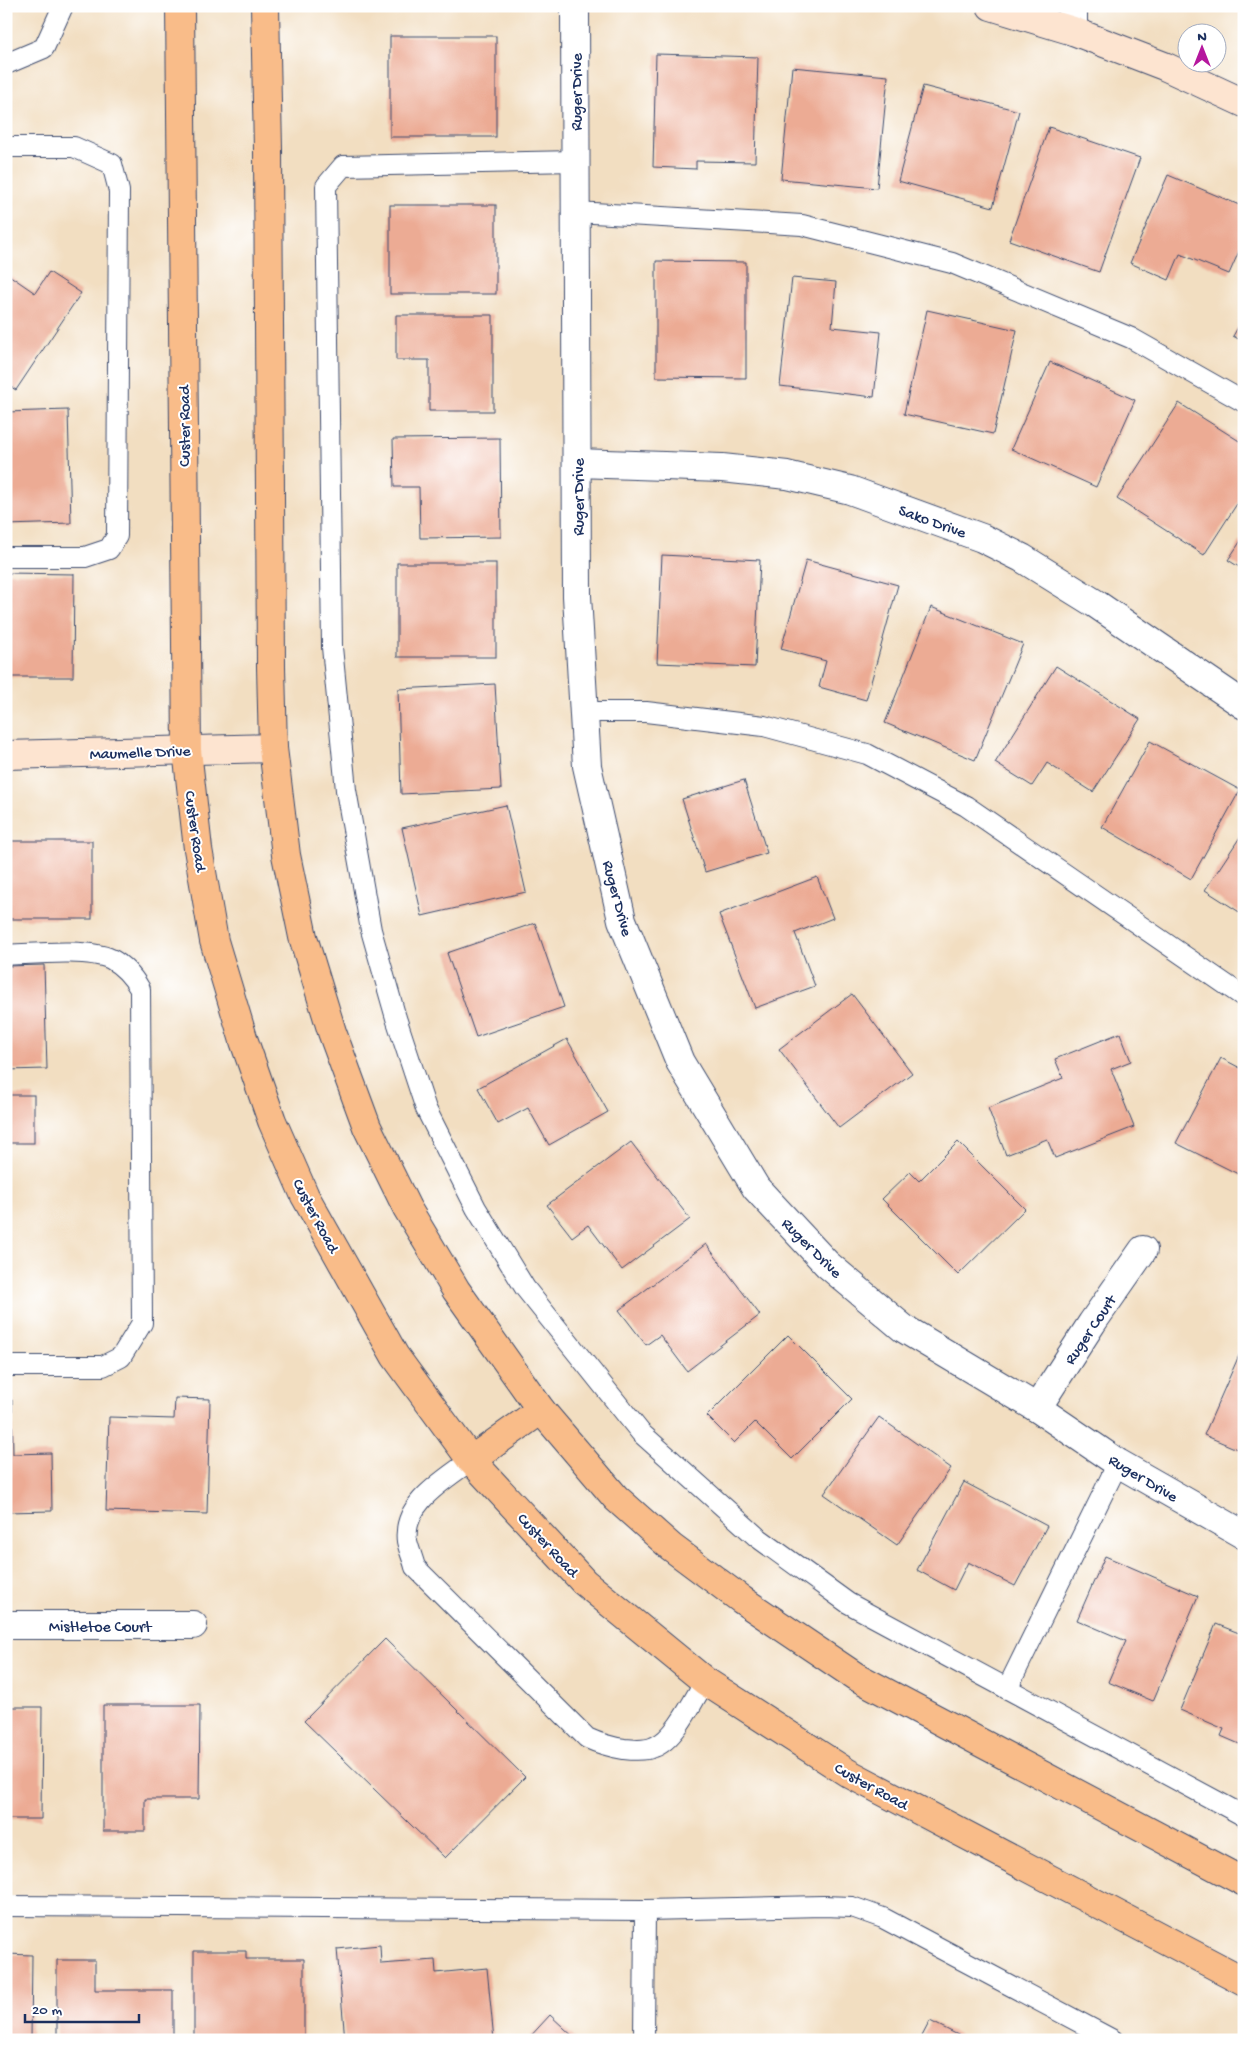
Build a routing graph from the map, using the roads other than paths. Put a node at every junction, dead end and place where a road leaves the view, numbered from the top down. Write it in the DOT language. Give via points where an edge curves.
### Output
graph roads {
  1 [pos="63,6"];
  2 [pos="180,6"];
  3 [pos="265,6"];
  4 [pos="575,6"];
  5 [pos="991,6"];
  6 [pos="1073,19"];
  7 [pos="6,64"];
  8 [pos="1244,104"];
  9 [pos="6,147"];
  10 [pos="576,161"];
  11 [pos="576,212"];
  12 [pos="1244,402"];
  13 [pos="577,463"];
  14 [pos="6,557"];
  15 [pos="1244,705"];
  16 [pos="584,712"];
  17 [pos="273,748"];
  18 [pos="187,750"];
  19 [pos="6,755"];
  20 [pos="6,954"];
  21 [pos="1244,997"];
  22 [pos="1143,1250"];
  23 [pos="6,1366"];
  24 [pos="1037,1408"];
  25 [pos="541,1410"];
  26 [pos="471,1460"];
  27 [pos="1118,1462"];
  28 [pos="1244,1535"];
  29 [pos="6,1625"];
  30 [pos="193,1626"];
  31 [pos="705,1681"];
  32 [pos="1007,1689"];
  33 [pos="1244,1816"];
  34 [pos="1244,1882"];
  35 [pos="6,1906"];
  36 [pos="645,1910"];
  37 [pos="1244,1981"];
  38 [pos="644,2040"];
  39 [pos="1113,2040"];
  1 -- 7 [label="lane" via="44,48"];
  2 -- 18 [label="main road, Custer Road"];
  3 -- 17 [label="main road"];
  4 -- 10 [label="street, Ruger Drive"];
  5 -- 6 [label="street"];
  6 -- 8 [label="street"];
  9 -- 14 [label="lane" via="74,147 112,164 119,191 118,536 109,549 85,557"];
  10 -- 11 [label="street, Ruger Drive"];
  10 -- 32 [label="lane" via="343,166 326,186 332,647 346,790 371,930 388,992 426,1109 476,1208 525,1288 641,1433 757,1537 848,1604"];
  11 -- 12 [label="lane" via="802,225 952,263 1130,338"];
  11 -- 13 [label="street, Ruger Drive"];
  13 -- 15 [label="street, Sako Drive" via="722,468 787,475 850,490 982,538 1022,558 1096,604"];
  13 -- 16 [label="street, Ruger Drive" via="577,596"];
  16 -- 21 [label="lane" via="646,712 764,726 867,754 966,806"];
  16 -- 24 [label="street, Ruger Drive" via="588,766 622,920 680,1062 756,1188 827,1264 903,1328"];
  17 -- 18 [label="street, Maumelle Drive"];
  17 -- 25 [label="main road" via="286,855 303,937 332,1032 367,1127 407,1208 456,1290"];
  18 -- 19 [label="street, Maumelle Drive"];
  18 -- 26 [label="main road, Custer Road" via="198,849 214,942 272,1122 305,1196 395,1356"];
  20 -- 23 [label="lane" via="89,953 111,959 131,974 140,989 142,1323 121,1357 103,1366"];
  22 -- 24 [label="street, Ruger Court"];
  24 -- 27 [label="street, Ruger Drive"];
  25 -- 26 [label="main road"];
  25 -- 34 [label="main road" via="616,1498 671,1548 855,1676"];
  26 -- 31 [label="main road, Custer Road" via="584,1582"];
  26 -- 31 [label="lane" via="421,1500 409,1520 407,1540 415,1567 588,1738 602,1746 634,1750 654,1748 675,1729"];
  27 -- 28 [label="street, Ruger Drive"];
  27 -- 32 [label="lane"];
  29 -- 30 [label="street, Mistletoe Court"];
  31 -- 37 [label="main road, Custer Road" via="848,1773"];
  32 -- 33 [label="lane"];
  35 -- 36 [label="lane"];
  36 -- 38 [label="lane"];
  36 -- 39 [label="lane" via="852,1907 883,1918"];
}
